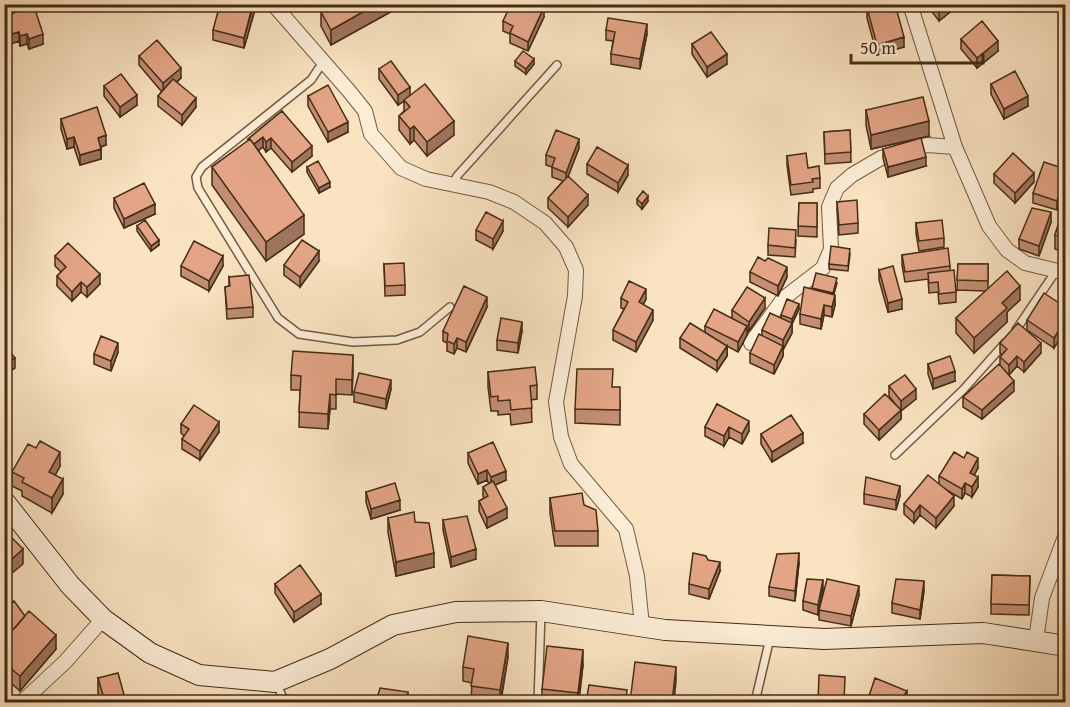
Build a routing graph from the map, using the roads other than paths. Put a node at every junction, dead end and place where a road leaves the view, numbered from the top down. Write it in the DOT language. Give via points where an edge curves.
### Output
graph roads {
  1 [pos="273,4"];
  2 [pos="910,4"];
  3 [pos="323,62"];
  4 [pos="557,65"];
  5 [pos="955,147"];
  6 [pos="453,186"];
  7 [pos="1061,272"];
  8 [pos="450,307"];
  9 [pos="751,343"];
  10 [pos="895,455"];
  11 [pos="4,501"];
  12 [pos="1065,534"];
  13 [pos="541,611"];
  14 [pos="104,619"];
  15 [pos="642,626"];
  16 [pos="771,636"];
  17 [pos="1036,640"];
  18 [pos="1065,646"];
  19 [pos="275,682"];
  20 [pos="22,702"];
  21 [pos="285,702"];
  22 [pos="538,702"];
  23 [pos="754,702"];
  1 -- 3 [label="street"];
  2 -- 5 [label="street"];
  3 -- 6 [label="street" via="365,111 371,134 401,168"];
  3 -- 8 [label="lane" via="311,80 202,167 196,177 198,188 278,318 299,334 353,342 397,340 420,332"];
  4 -- 6 [label="lane" via="456,176"];
  5 -- 7 [label="street" via="989,226 1006,250 1025,263"];
  5 -- 9 [label="street" via="927,145 881,158 837,188 830,207 831,249 823,268 784,298"];
  6 -- 15 [label="street" via="514,201 545,223 566,247 576,270 556,402 561,437 571,464 626,529"];
  7 -- 10 [label="lane" via="963,390"];
  11 -- 14 [label="street" via="70,585"];
  12 -- 17 [label="street" via="1042,598"];
  13 -- 15 [label="street"];
  13 -- 19 [label="street" via="456,612 393,625 330,659"];
  13 -- 22 [label="lane"];
  14 -- 19 [label="street" via="150,652 199,675"];
  14 -- 20 [label="street"];
  15 -- 16 [label="street"];
  16 -- 17 [label="street" via="824,639 983,633"];
  16 -- 23 [label="lane"];
  17 -- 18 [label="street"];
  19 -- 21 [label="lane"];
}
